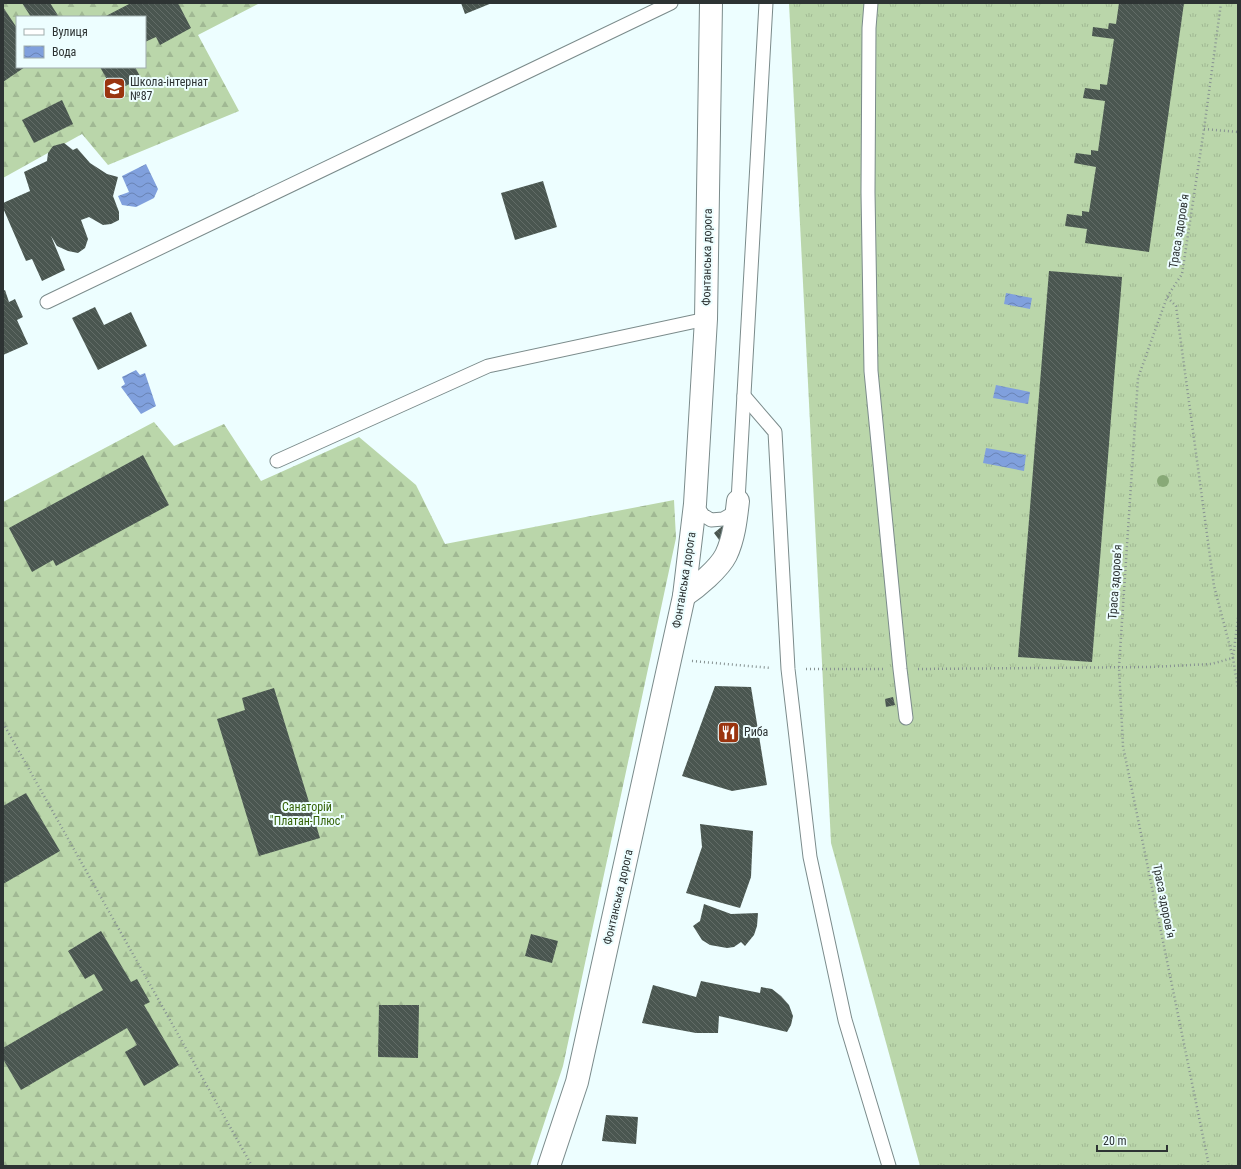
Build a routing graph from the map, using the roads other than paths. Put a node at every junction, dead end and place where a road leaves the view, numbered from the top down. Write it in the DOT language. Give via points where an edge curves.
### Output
graph roads {
  1 [pos="671,3"];
  2 [pos="711,3"];
  3 [pos="766,3"];
  4 [pos="871,3"];
  5 [pos="47,302"];
  6 [pos="706,319"];
  7 [pos="744,396"];
  8 [pos="277,462"];
  9 [pos="738,501"];
  10 [pos="695,504"];
  11 [pos="684,596"];
  12 [pos="906,718"];
  13 [pos="549,1166"];
  14 [pos="889,1166"];
  1 -- 5 [label="lane"];
  2 -- 6 [label="main road, Фонтанська дорога"];
  3 -- 7 [label="lane"];
  4 -- 12 [label="lane" via="868,192 871,371"];
  6 -- 8 [label="lane" via="488,366"];
  6 -- 10 [label="main road, Фонтанська дорога"];
  7 -- 9 [label="lane"];
  7 -- 14 [label="lane" via="775,432 788,669 810,857 845,1020"];
  9 -- 10 [label="lane" via="732,514 723,519 711,520 703,515"];
  9 -- 11 [label="main road" via="735,529 726,556 699,585"];
  10 -- 11 [label="main road, Фонтанська дорога"];
  11 -- 13 [label="main road, Фонтанська дорога" via="576,1082"];
}
